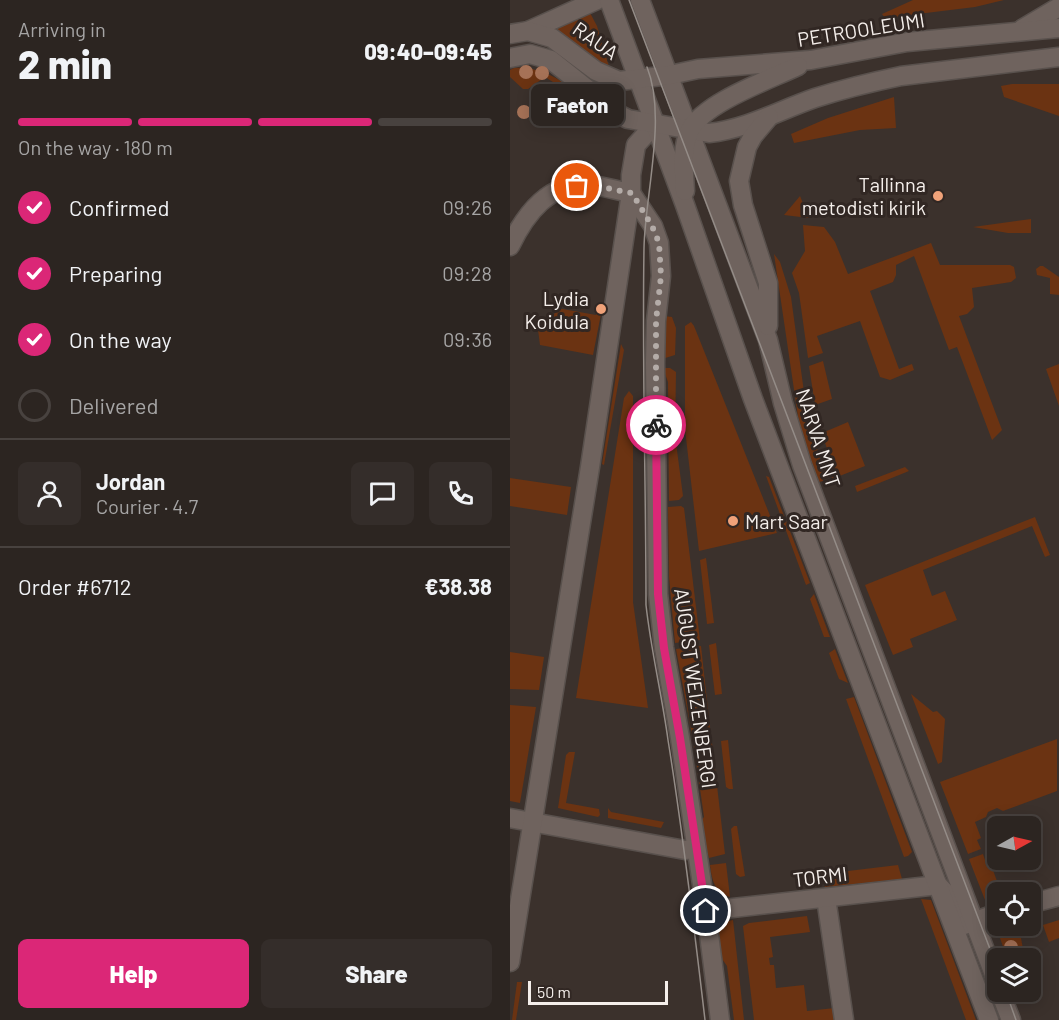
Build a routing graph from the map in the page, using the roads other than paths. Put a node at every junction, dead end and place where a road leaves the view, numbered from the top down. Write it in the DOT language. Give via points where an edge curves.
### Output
graph roads {
  1 [pos="597,0"];
  2 [pos="609,0"];
  3 [pos="640,0"];
  4 [pos="1059,8"];
  5 [pos="1059,28"];
  6 [pos="519,32"];
  7 [pos="1015,33"];
  8 [pos="1059,57"];
  9 [pos="510,58"];
  10 [pos="811,60"];
  11 [pos="670,75"];
  12 [pos="639,79"];
  13 [pos="769,117"];
  14 [pos="655,124"];
  15 [pos="691,130"];
  16 [pos="632,193"];
  17 [pos="685,205"];
  18 [pos="510,246"];
  19 [pos="768,340"];
  20 [pos="510,818"];
  21 [pos="532,822"];
  22 [pos="695,849"];
  23 [pos="938,885"];
  24 [pos="1059,896"];
  25 [pos="826,898"];
  26 [pos="1041,901"];
  27 [pos="706,911"];
  28 [pos="987,917"];
  29 [pos="974,922"];
  30 [pos="954,928"];
  31 [pos="987,956"];
  32 [pos="510,962"];
  33 [pos="1004,1002"];
  34 [pos="720,1020"];
  35 [pos="844,1020"];
  36 [pos="989,1020"];
  37 [pos="1011,1020"];
  1 -- 6 [label="street"];
  2 -- 12 [label="street, NARVA MNT"];
  3 -- 11 [label="street, NARVA MNT"];
  4 -- 7 [label="street"];
  5 -- 7 [label="street, PETROOLEUMI"];
  6 -- 12 [label="street, RAUA" via="552,38 606,77 619,81"];
  7 -- 10 [label="street, PETROOLEUMI" via="907,42"];
  8 -- 13 [label="street" via="876,81"];
  9 -- 14 [label="street" via="530,54 546,57 620,115"];
  10 -- 11 [label="street, PETROOLEUMI" via="698,69"];
  10 -- 15 [label="street" via="712,108"];
  11 -- 12 [label="street, RAUA"];
  11 -- 15 [label="street, NARVA MNT"];
  12 -- 14 [label="street, NARVA MNT"];
  13 -- 15 [label="street" via="709,134"];
  13 -- 19 [label="street" via="747,147 739,181 768,283"];
  14 -- 15 [label="street"];
  14 -- 16 [label="street" via="636,145"];
  14 -- 17 [label="street, NARVA MNT"];
  15 -- 17 [label="street" via="685,144"];
  15 -- 19 [label="street, NARVA MNT"];
  16 -- 18 [label="street" via="590,185 556,191 531,211"];
  16 -- 21 [label="street"];
  16 -- 22 [label="street, AUGUST WEIZENBERGI" via="659,243 661,276 655,363 658,594"];
  17 -- 23 [label="street, NARVA MNT" via="753,399"];
  19 -- 29 [label="street, NARVA MNT" via="802,465"];
  20 -- 21 [label="street"];
  21 -- 22 [label="street"];
  21 -- 32 [label="street"];
  22 -- 27 [label="street, AUGUST WEIZENBERGI"];
  23 -- 25 [label="street, TORMI"];
  23 -- 29 [label="street, NARVA MNT"];
  23 -- 30 [label="street, NARVA MNT"];
  24 -- 26 [label="street"];
  25 -- 27 [label="street, TORMI"];
  25 -- 35 [label="street"];
  27 -- 34 [label="street, AUGUST WEIZENBERGI"];
  28 -- 29 [label="street"];
  29 -- 30 [label="street"];
  29 -- 31 [label="street, NARVA MNT"];
  30 -- 36 [label="street, NARVA MNT"];
  33 -- 37 [label="street"];
}
